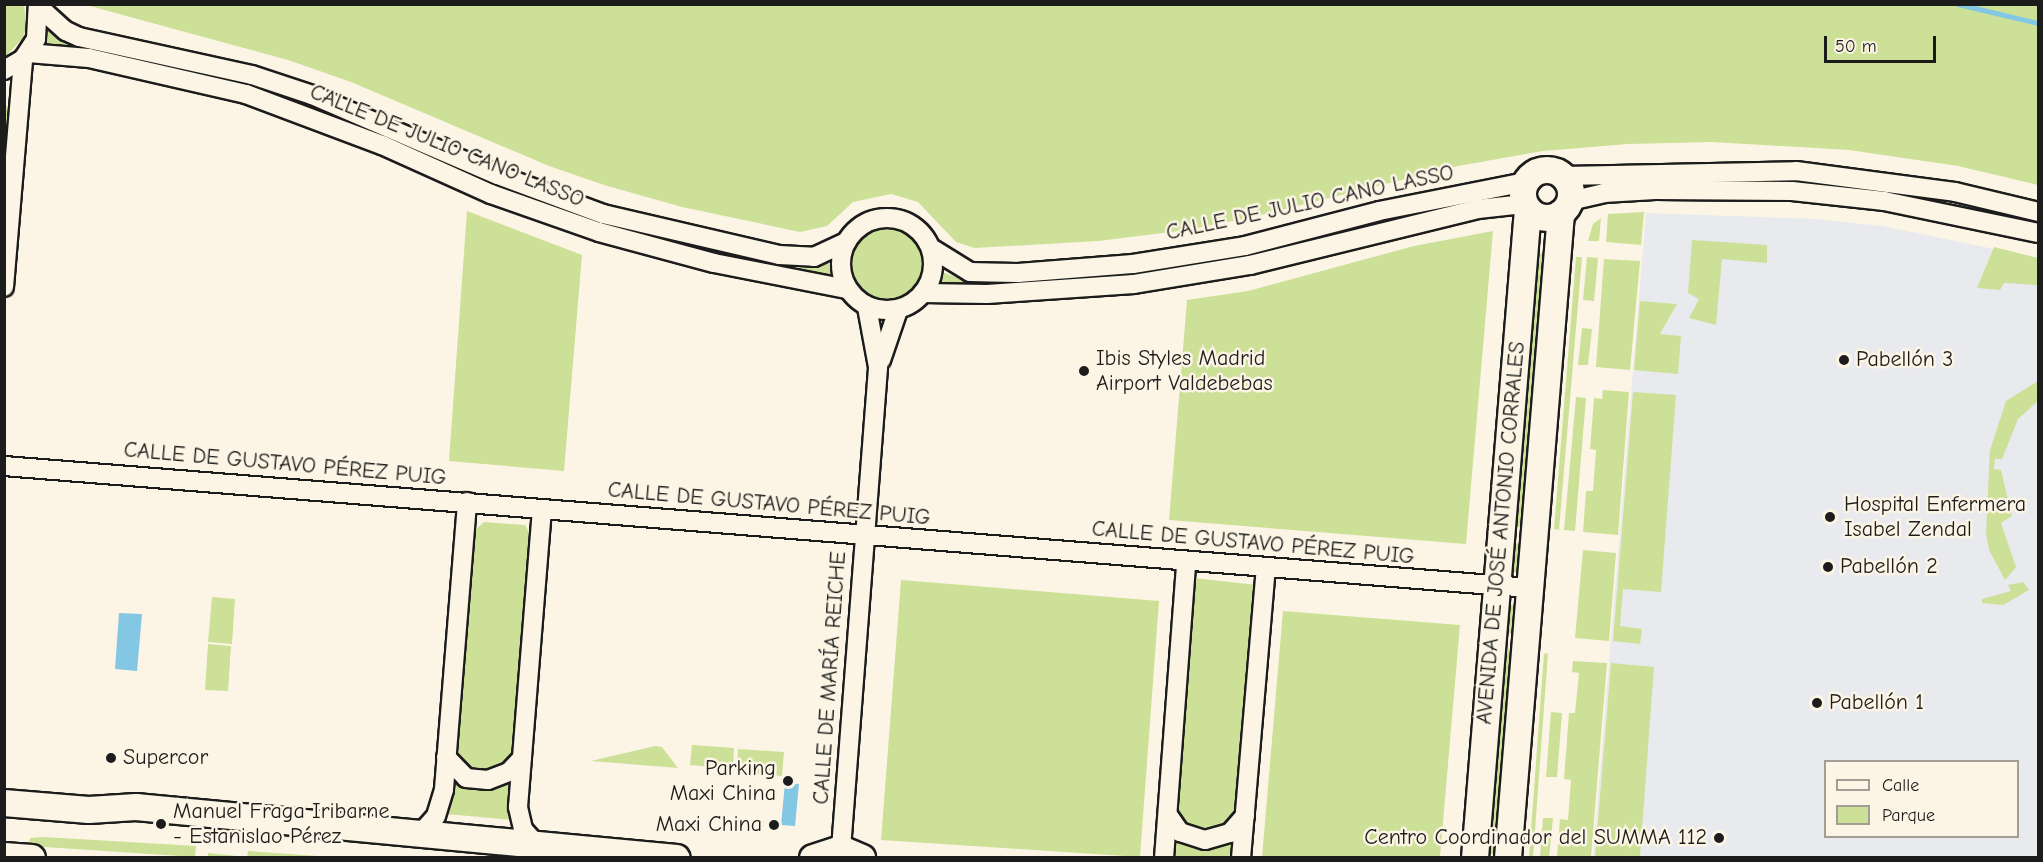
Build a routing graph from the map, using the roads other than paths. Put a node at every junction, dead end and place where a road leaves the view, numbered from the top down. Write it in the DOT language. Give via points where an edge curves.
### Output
graph roads {
  1 [pos="38,6"];
  2 [pos="25,56"];
  3 [pos="4,70"];
  4 [pos="1563,176"];
  5 [pos="1526,198"];
  6 [pos="1566,207"];
  7 [pos="2038,212"];
  8 [pos="2038,234"];
  9 [pos="846,242"];
  10 [pos="931,248"];
  11 [pos="4,287"];
  12 [pos="847,289"];
  13 [pos="924,292"];
  14 [pos="867,307"];
  15 [pos="898,310"];
  16 [pos="878,367"];
  17 [pos="4,466"];
  18 [pos="466,502"];
  19 [pos="542,510"];
  20 [pos="865,536"];
  21 [pos="1186,562"];
  22 [pos="1266,569"];
  23 [pos="1497,586"];
  24 [pos="1530,588"];
  25 [pos="446,757"];
  26 [pos="522,758"];
  27 [pos="4,803"];
  28 [pos="1168,815"];
  29 [pos="1245,816"];
  30 [pos="419,835"];
  31 [pos="539,847"];
  32 [pos="851,853"];
  33 [pos="4,856"];
  34 [pos="32,858"];
  35 [pos="677,858"];
  36 [pos="813,858"];
  37 [pos="1164,858"];
  38 [pos="1241,858"];
  39 [pos="1475,858"];
  40 [pos="1508,858"];
  1 -- 2 [label="street" via="36,39"];
  1 -- 9 [label="street, CALLE DE JULIO CANO LASSO" via="66,31 79,37 252,75 603,214 779,255 814,256"];
  2 -- 3 [label="street"];
  2 -- 11 [label="street"];
  2 -- 12 [label="street, CALLE DE JULIO CANO LASSO" via="89,58 246,94 588,229 684,256"];
  4 -- 5 [label="street" via="1543,169"];
  4 -- 6 [label="street" via="1570,188"];
  4 -- 7 [label="street" via="1796,171 1955,192"];
  5 -- 6 [label="street" via="1540,217"];
  5 -- 10 [label="street, CALLE DE JULIO CANO LASSO" via="1379,211 1245,246 1133,264 1017,273 970,272"];
  5 -- 13 [label="street, CALLE DE JULIO CANO LASSO" via="1251,265 1134,284 987,294"];
  5 -- 23 [label="street, AVENIDA DE JOSÉ ANTONIO CORRALES"];
  6 -- 8 [label="street" via="1604,193 1792,191 1884,201"];
  6 -- 24 [label="street, AVENIDA DE JOSÉ ANTONIO CORRALES"];
  9 -- 10 [label="street" via="861,226 883,218 912,225"];
  9 -- 12 [label="street" via="841,258"];
  10 -- 13 [label="street" via="931,279"];
  12 -- 14 [label="street"];
  13 -- 15 [label="street"];
  14 -- 15 [label="street"];
  14 -- 16 [label="street, CALLE DE MARÍA REICHE"];
  15 -- 16 [label="street, CALLE DE MARÍA REICHE"];
  16 -- 20 [label="street, CALLE DE MARÍA REICHE"];
  17 -- 18 [label="street, CALLE DE GUSTAVO PÉREZ PUIG"];
  18 -- 19 [label="street, CALLE DE GUSTAVO PÉREZ PUIG"];
  18 -- 25 [label="street"];
  19 -- 20 [label="street, CALLE DE GUSTAVO PÉREZ PUIG"];
  19 -- 26 [label="street"];
  20 -- 21 [label="street, CALLE DE GUSTAVO PÉREZ PUIG"];
  20 -- 32 [label="street, CALLE DE MARÍA REICHE"];
  21 -- 22 [label="street, CALLE DE GUSTAVO PÉREZ PUIG"];
  21 -- 28 [label="street"];
  22 -- 23 [label="street, CALLE DE GUSTAVO PÉREZ PUIG"];
  22 -- 29 [label="street"];
  23 -- 24 [label="street, CALLE DE GUSTAVO PÉREZ PUIG"];
  23 -- 39 [label="street, AVENIDA DE JOSÉ ANTONIO CORRALES"];
  24 -- 40 [label="street, AVENIDA DE JOSÉ ANTONIO CORRALES"];
  25 -- 26 [label="street" via="466,778 488,780 509,772"];
  25 -- 30 [label="street" via="441,805 431,824"];
  26 -- 31 [label="street" via="519,816 523,829"];
  27 -- 30 [label="street" via="82,810 136,807"];
  28 -- 29 [label="street" via="1180,832 1205,840 1230,833"];
  28 -- 37 [label="street"];
  29 -- 38 [label="street"];
  30 -- 31 [label="street"];
  31 -- 35 [label="street"];
  32 -- 36 [label="street"];
  33 -- 34 [label="street"];
}
